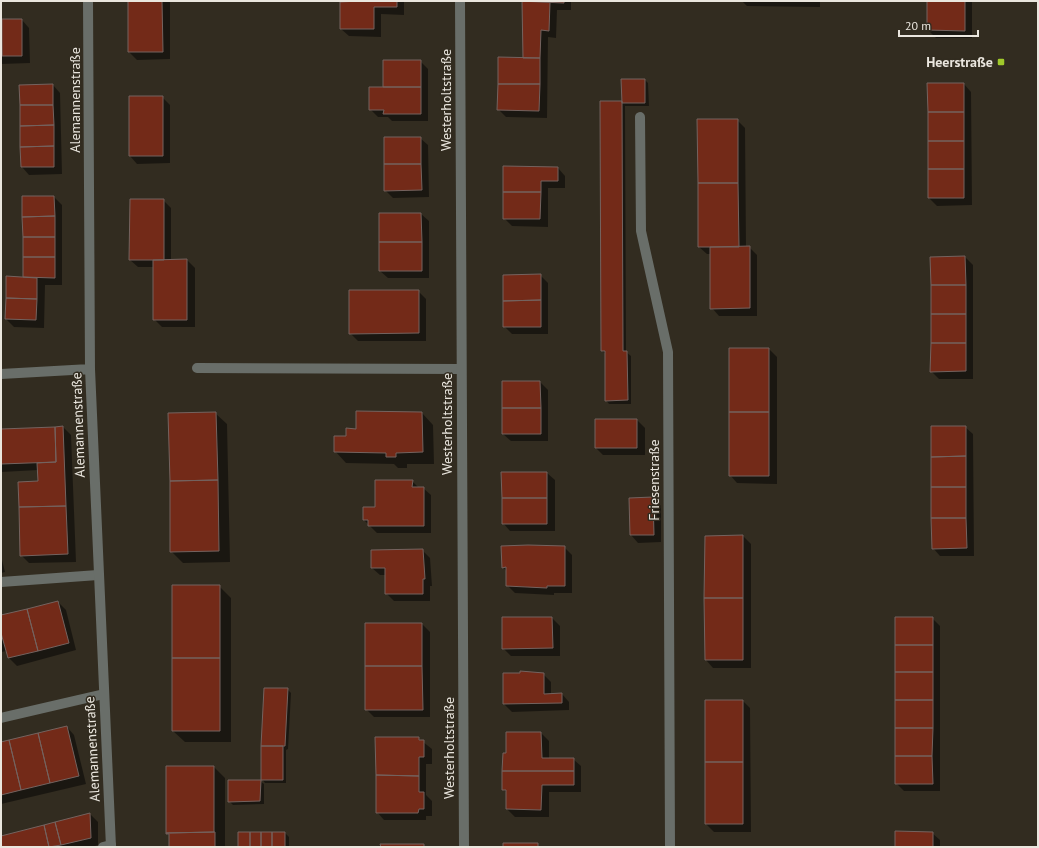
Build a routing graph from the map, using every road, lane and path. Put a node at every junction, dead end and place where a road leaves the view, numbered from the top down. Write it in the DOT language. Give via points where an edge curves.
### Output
graph roads {
  1 [pos="88,1"];
  2 [pos="460,1"];
  3 [pos="640,117"];
  4 [pos="197,368"];
  5 [pos="90,369"];
  6 [pos="460,369"];
  7 [pos="1,374"];
  8 [pos="98,574"];
  9 [pos="1,582"];
  10 [pos="104,694"];
  11 [pos="1,718"];
  12 [pos="108,846"];
  13 [pos="464,847"];
  14 [pos="670,847"];
  1 -- 5 [label="street, Alemannenstraße"];
  2 -- 6 [label="street, Westerholtstraße"];
  3 -- 14 [label="street, Friesenstraße" via="641,231 668,352"];
  4 -- 6 [label="street"];
  5 -- 7 [label="street"];
  5 -- 8 [label="street, Alemannenstraße"];
  6 -- 13 [label="street, Westerholtstraße"];
  8 -- 9 [label="street"];
  8 -- 10 [label="street, Alemannenstraße"];
  10 -- 11 [label="street"];
  10 -- 12 [label="street, Alemannenstraße"];
}
